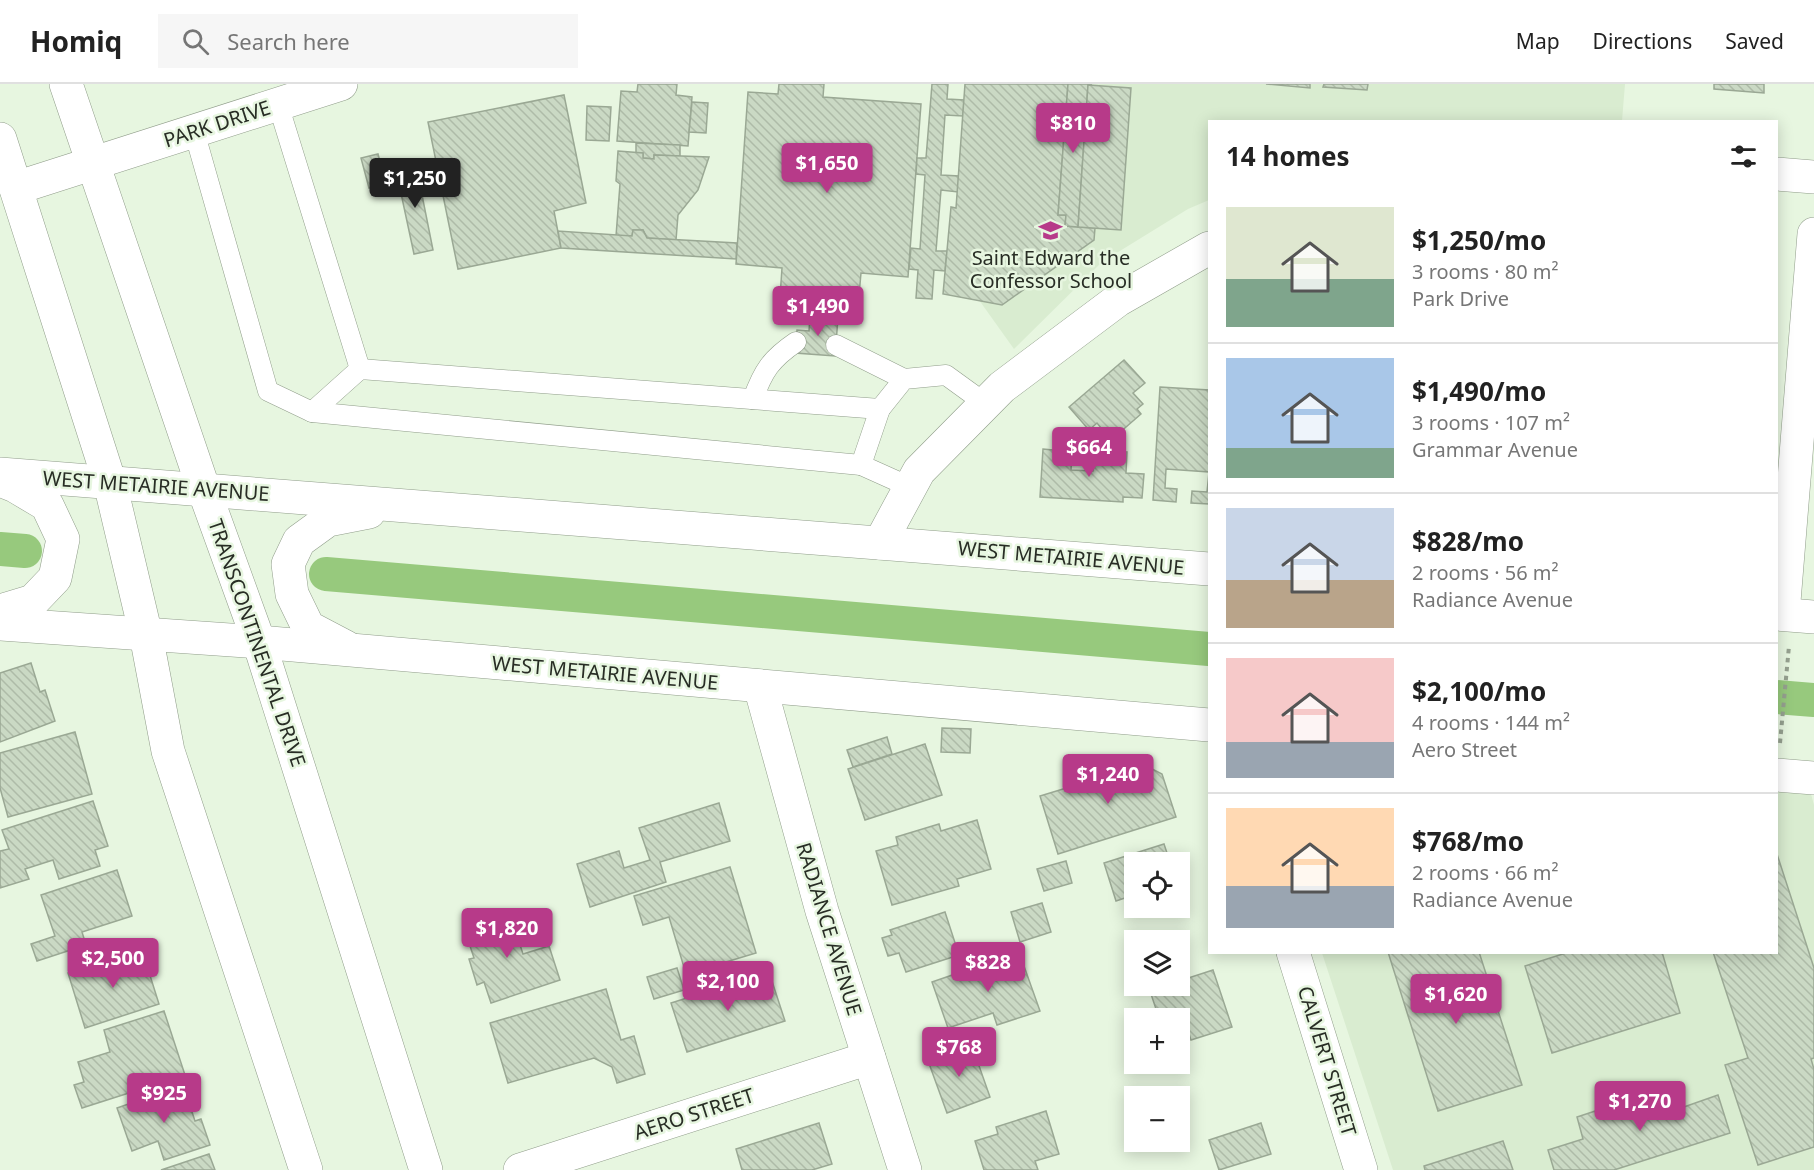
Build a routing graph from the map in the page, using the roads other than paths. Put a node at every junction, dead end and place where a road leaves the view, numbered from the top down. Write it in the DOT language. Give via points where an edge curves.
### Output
graph roads {
  1 [pos="66,84"];
  2 [pos="341,84"];
  3 [pos="278,104"];
  4 [pos="194,131"];
  5 [pos="0,139"];
  6 [pos="92,164"];
  7 [pos="1778,174"];
  8 [pos="1814,177"];
  9 [pos="16,188"];
  10 [pos="1814,234"];
  11 [pos="1208,249"];
  12 [pos="796,342"];
  13 [pos="836,345"];
  14 [pos="360,369"];
  15 [pos="904,379"];
  16 [pos="753,399"];
  17 [pos="986,404"];
  18 [pos="880,409"];
  19 [pos="312,412"];
  20 [pos="861,465"];
  21 [pos="0,474"];
  22 [pos="0,480"];
  23 [pos="110,483"];
  24 [pos="910,488"];
  25 [pos="204,490"];
  26 [pos="406,505"];
  27 [pos="880,543"];
  28 [pos="1208,569"];
  29 [pos="0,611"];
  30 [pos="1791,621"];
  31 [pos="0,624"];
  32 [pos="146,635"];
  33 [pos="259,642"];
  34 [pos="353,652"];
  35 [pos="760,686"];
  36 [pos="1208,725"];
  37 [pos="1778,762"];
  38 [pos="1814,778"];
  39 [pos="1294,954"];
  40 [pos="869,1058"];
  41 [pos="306,1170"];
  42 [pos="426,1170"];
  43 [pos="520,1170"];
  44 [pos="905,1170"];
  45 [pos="1361,1170"];
  1 -- 6 [label="street, TRANSCONTINENTAL DRIVE"];
  2 -- 3 [label="street, PARK DRIVE"];
  3 -- 4 [label="street, PARK DRIVE"];
  3 -- 14 [label="lane"];
  4 -- 6 [label="street, PARK DRIVE"];
  4 -- 19 [label="lane" via="268,391"];
  5 -- 9 [label="street"];
  6 -- 9 [label="street, PARK DRIVE"];
  6 -- 25 [label="street, TRANSCONTINENTAL DRIVE"];
  7 -- 8 [label="street"];
  9 -- 23 [label="street"];
  10 -- 30 [label="street"];
  11 -- 17 [label="street" via="1118,300 1002,387"];
  12 -- 16 [label="lane" via="774,357"];
  13 -- 15 [label="lane"];
  14 -- 16 [label="lane"];
  14 -- 19 [label="lane"];
  15 -- 17 [label="lane" via="946,375"];
  15 -- 18 [label="lane"];
  16 -- 18 [label="lane"];
  17 -- 24 [label="street" via="919,471"];
  18 -- 20 [label="lane"];
  19 -- 20 [label="lane"];
  20 -- 24 [label="lane"];
  21 -- 23 [label="street, WEST METAIRIE AVENUE"];
  22 -- 29 [label="street" via="47,505 63,539 55,578 33,601"];
  23 -- 25 [label="street, WEST METAIRIE AVENUE"];
  23 -- 32 [label="street"];
  24 -- 27 [label="street"];
  25 -- 26 [label="street, WEST METAIRIE AVENUE"];
  25 -- 33 [label="street, TRANSCONTINENTAL DRIVE"];
  26 -- 27 [label="street, WEST METAIRIE AVENUE"];
  26 -- 34 [label="street" via="328,520 299,541 288,564 292,594 308,627"];
  27 -- 28 [label="street, WEST METAIRIE AVENUE"];
  31 -- 32 [label="street, WEST METAIRIE AVENUE"];
  32 -- 33 [label="street, WEST METAIRIE AVENUE"];
  32 -- 41 [label="street" via="168,751"];
  33 -- 34 [label="street, WEST METAIRIE AVENUE"];
  33 -- 42 [label="street, TRANSCONTINENTAL DRIVE"];
  34 -- 35 [label="street, WEST METAIRIE AVENUE"];
  35 -- 36 [label="street, WEST METAIRIE AVENUE"];
  35 -- 40 [label="street, RADIANCE AVENUE" via="822,911"];
  37 -- 38 [label="street"];
  39 -- 45 [label="street, CALVERT STREET"];
  40 -- 43 [label="street, AERO STREET"];
  40 -- 44 [label="street, RADIANCE AVENUE"];
}
